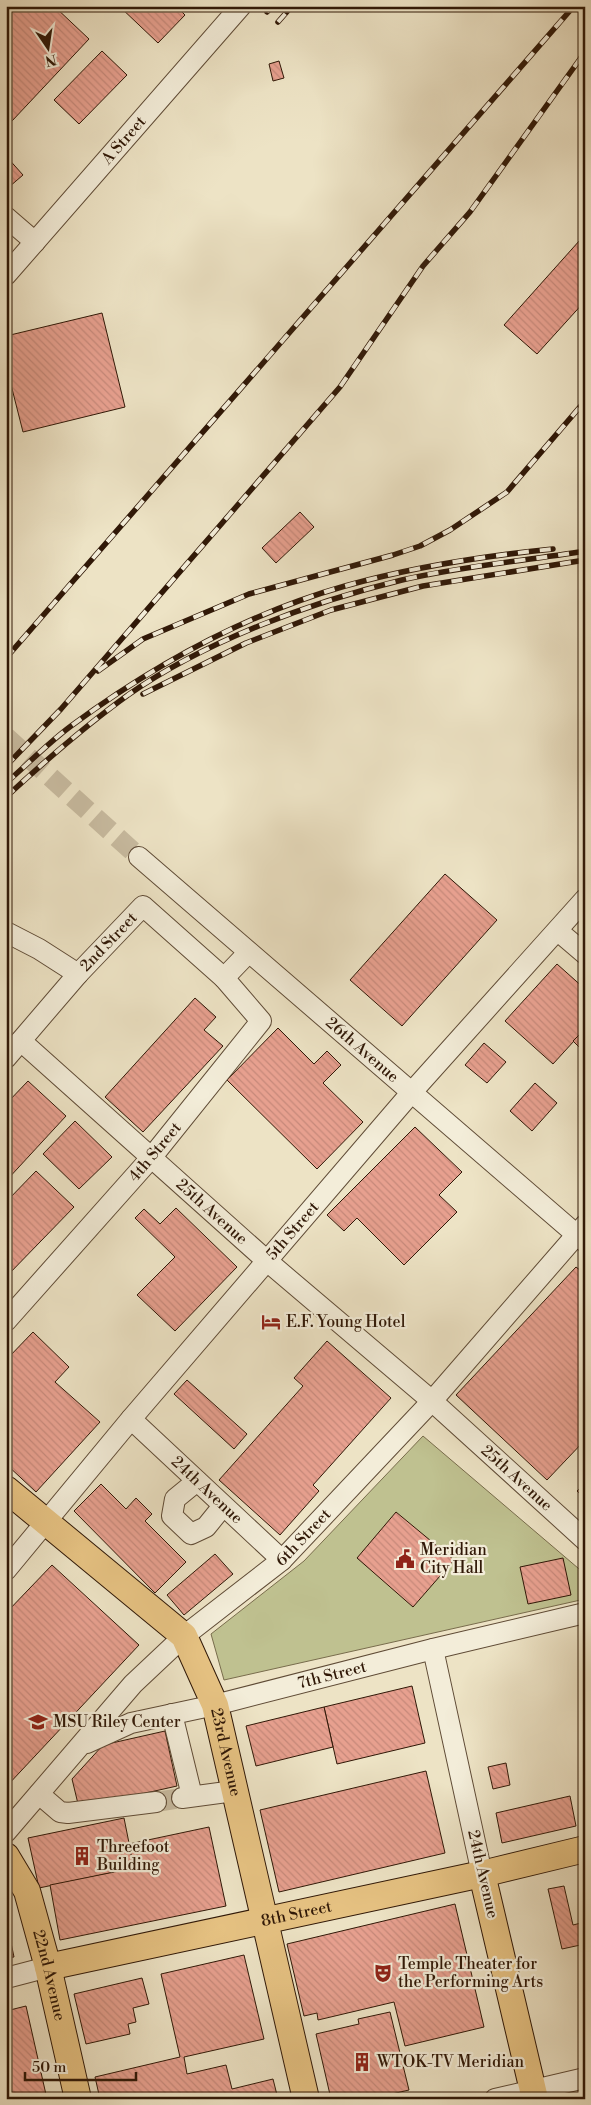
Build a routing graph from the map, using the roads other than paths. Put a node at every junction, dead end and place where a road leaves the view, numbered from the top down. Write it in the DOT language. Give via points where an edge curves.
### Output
graph roads {
  1 [pos="241,6"];
  2 [pos="6,217"];
  3 [pos="35,242"];
  4 [pos="6,275"];
  5 [pos="139,857"];
  6 [pos="585,899"];
  7 [pos="558,931"];
  8 [pos="6,932"];
  9 [pos="248,953"];
  10 [pos="585,954"];
  11 [pos="78,974"];
  12 [pos="224,978"];
  13 [pos="21,1041"];
  14 [pos="6,1058"];
  15 [pos="411,1094"];
  16 [pos="151,1158"];
  17 [pos="582,1234"];
  18 [pos="267,1261"];
  19 [pos="6,1321"];
  20 [pos="432,1402"];
  21 [pos="131,1420"];
  22 [pos="196,1481"];
  23 [pos="6,1488"];
  24 [pos="223,1506"];
  25 [pos="45,1522"];
  26 [pos="585,1540"];
  27 [pos="282,1560"];
  28 [pos="6,1570"];
  29 [pos="585,1613"];
  30 [pos="184,1636"];
  31 [pos="433,1649"];
  32 [pos="214,1705"];
  33 [pos="172,1714"];
  34 [pos="82,1745"];
  35 [pos="234,1791"];
  36 [pos="39,1794"];
  37 [pos="156,1802"];
  38 [pos="6,1832"];
  39 [pos="585,1849"];
  40 [pos="6,1856"];
  41 [pos="482,1874"];
  42 [pos="264,1921"];
  43 [pos="48,1967"];
  44 [pos="6,1978"];
  45 [pos="585,2078"];
  46 [pos="534,2094"];
  47 [pos="78,2099"];
  48 [pos="306,2099"];
  49 [pos="495,2099"];
  1 -- 3 [label="street, A Street"];
  2 -- 3 [label="street"];
  3 -- 4 [label="street, A Street"];
  5 -- 9 [label="street, 26th Avenue"];
  6 -- 7 [label="street, 5th Street"];
  7 -- 10 [label="street"];
  7 -- 15 [label="street, 5th Street"];
  8 -- 11 [label="street"];
  9 -- 12 [label="street"];
  9 -- 15 [label="street, 26th Avenue"];
  11 -- 12 [label="street, 2nd Street" via="144,906"];
  11 -- 13 [label="street, 2nd Street"];
  12 -- 16 [label="street, 4th Street" via="260,1021"];
  13 -- 14 [label="street, 2nd Street"];
  13 -- 16 [label="street, 25th Avenue"];
  15 -- 17 [label="street, 26th Avenue"];
  15 -- 18 [label="street, 5th Street"];
  16 -- 18 [label="street, 25th Avenue"];
  16 -- 19 [label="street, 4th Street"];
  17 -- 20 [label="street, 6th Street"];
  18 -- 20 [label="street, 25th Avenue"];
  18 -- 21 [label="street, 5th Street"];
  20 -- 26 [label="street, 25th Avenue"];
  20 -- 27 [label="street, 6th Street"];
  21 -- 22 [label="street, 24th Avenue"];
  21 -- 25 [label="street, 5th Street"];
  22 -- 24 [label="street, 24th Avenue"];
  22 -- 24 [label="street" via="176,1499 172,1516 191,1534 206,1527"];
  23 -- 25 [label="main road, 23rd Avenue"];
  24 -- 27 [label="street, 24th Avenue"];
  25 -- 28 [label="street, 5th Street"];
  25 -- 30 [label="main road, 23rd Avenue"];
  27 -- 30 [label="street, 6th Street"];
  29 -- 31 [label="street, 7th Street"];
  30 -- 32 [label="main road, 23rd Avenue"];
  30 -- 34 [label="street, 6th Street" via="132,1684"];
  31 -- 32 [label="street, 7th Street"];
  31 -- 41 [label="street, 24th Avenue"];
  32 -- 33 [label="street, 7th Street"];
  32 -- 35 [label="main road, 23rd Avenue"];
  33 -- 34 [label="street, 7th Street" via="131,1723"];
  33 -- 35 [label="street" via="187,1797"];
  34 -- 36 [label="street, 6th Street"];
  35 -- 42 [label="main road, 23rd Avenue"];
  36 -- 37 [label="street" via="60,1812 68,1814"];
  36 -- 38 [label="street, 6th Street"];
  39 -- 41 [label="main road, 8th Street"];
  40 -- 43 [label="main road, 22nd Avenue" via="27,1891"];
  41 -- 42 [label="main road, 8th Street"];
  41 -- 46 [label="main road, 24th Avenue"];
  42 -- 43 [label="main road, 8th Street"];
  42 -- 48 [label="main road, 23rd Avenue"];
  43 -- 44 [label="street, 8th Street"];
  43 -- 47 [label="main road, 22nd Avenue"];
  45 -- 46 [label="street"];
  46 -- 49 [label="street"];
}
